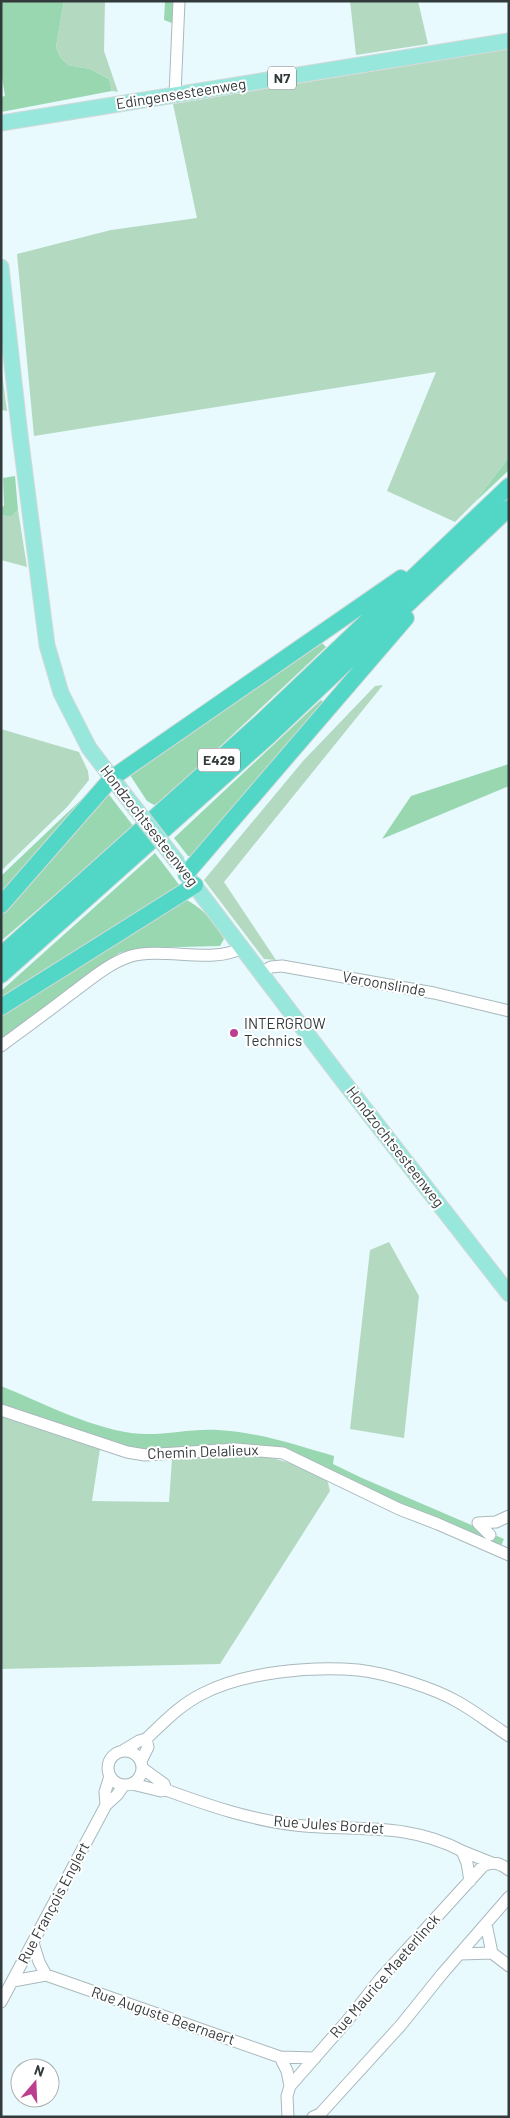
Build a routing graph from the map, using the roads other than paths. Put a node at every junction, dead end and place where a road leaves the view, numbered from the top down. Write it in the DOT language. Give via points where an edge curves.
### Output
graph roads {
  1 [pos="179,1"];
  2 [pos="509,41"];
  3 [pos="175,95"];
  4 [pos="1,123"];
  5 [pos="1,267"];
  6 [pos="509,486"];
  7 [pos="509,508"];
  8 [pos="433,560"];
  9 [pos="420,594"];
  10 [pos="115,782"];
  11 [pos="186,874"];
  12 [pos="1,905"];
  13 [pos="241,948"];
  14 [pos="1,955"];
  15 [pos="260,973"];
  16 [pos="1,974"];
  17 [pos="1,1006"];
  18 [pos="509,1011"];
  19 [pos="1,1046"];
  20 [pos="509,1294"];
  21 [pos="1,1410"];
  22 [pos="509,1516"];
  23 [pos="490,1535"];
  24 [pos="509,1555"];
  25 [pos="509,1736"];
  26 [pos="146,1739"];
  27 [pos="124,1750"];
  28 [pos="142,1764"];
  29 [pos="110,1776"];
  30 [pos="128,1784"];
  31 [pos="166,1790"];
  32 [pos="106,1805"];
  33 [pos="462,1851"];
  34 [pos="492,1863"];
  35 [pos="509,1870"];
  36 [pos="470,1881"];
  37 [pos="509,1897"];
  38 [pos="486,1924"];
  39 [pos="33,1944"];
  40 [pos="492,1953"];
  41 [pos="460,1954"];
  42 [pos="509,1966"];
  43 [pos="46,1975"];
  44 [pos="12,1980"];
  45 [pos="1,2002"];
  46 [pos="280,2057"];
  47 [pos="315,2058"];
  48 [pos="290,2086"];
  49 [pos="288,2117"];
  50 [pos="313,2117"];
  1 -- 3 [label="street"];
  2 -- 3 [label="main road, Edingensesteenweg / N7"];
  3 -- 4 [label="main road, Edingensesteenweg / N7"];
  5 -- 10 [label="main road, Hondzochtsesteenweg" via="48,644 61,693 89,748"];
  6 -- 8 [label="highway, E429"];
  7 -- 9 [label="highway, E429"];
  8 -- 10 [label="highway" via="398,580"];
  8 -- 14 [label="highway, E429" via="261,722"];
  9 -- 11 [label="highway" via="405,621"];
  9 -- 16 [label="highway, E429" via="270,735"];
  10 -- 11 [label="main road, Hondzochtsesteenweg, bridge"];
  10 -- 12 [label="highway"];
  11 -- 13 [label="main road, Hondzochtsesteenweg"];
  11 -- 17 [label="highway"];
  13 -- 15 [label="main road, Hondzochtsesteenweg"];
  13 -- 19 [label="street" via="218,954 131,956 109,966"];
  15 -- 18 [label="street, Veroonslinde" via="282,966 434,993"];
  15 -- 20 [label="main road, Hondzochtsesteenweg"];
  21 -- 24 [label="street, Chemin Delalieux" via="127,1452 145,1455 236,1449 284,1453 391,1505"];
  22 -- 23 [label="street" via="496,1522 478,1523"];
  25 -- 26 [label="street" via="457,1702 406,1681 359,1670 305,1669 230,1683 203,1693 180,1707"];
  26 -- 27 [label="street"];
  26 -- 28 [label="street" via="148,1747"];
  27 -- 28 [label="street" via="134,1753"];
  27 -- 29 [label="street" via="110,1759 107,1768"];
  28 -- 30 [label="street" via="139,1778"];
  28 -- 31 [label="street" via="164,1784"];
  29 -- 30 [label="street" via="116,1782"];
  29 -- 32 [label="street" via="105,1792"];
  30 -- 31 [label="street, Rue Jules Bordet" via="161,1792"];
  30 -- 32 [label="street"];
  31 -- 33 [label="street, Rue Jules Bordet" via="261,1820 313,1827 403,1830 431,1836"];
  32 -- 39 [label="street, Rue François Englert"];
  33 -- 34 [label="street, Rue Jules Bordet"];
  33 -- 36 [label="street"];
  34 -- 35 [label="street"];
  34 -- 36 [label="street, Rue Maurice Maeterlinck" via="483,1866"];
  36 -- 47 [label="street, Rue Maurice Maeterlinck" via="381,1978"];
  37 -- 38 [label="street"];
  38 -- 40 [label="street"];
  38 -- 41 [label="street"];
  39 -- 43 [label="street"];
  39 -- 44 [label="street, Rue François Englert"];
  40 -- 41 [label="street"];
  40 -- 42 [label="street"];
  41 -- 50 [label="street" via="378,2051 320,2114"];
  43 -- 44 [label="street"];
  43 -- 46 [label="street, Rue Auguste Beernaert"];
  44 -- 45 [label="street, Rue François Englert"];
  46 -- 47 [label="street, Rue Auguste Beernaert"];
  46 -- 48 [label="street"];
  47 -- 48 [label="street, Rue Maurice Maeterlinck"];
  48 -- 49 [label="street"];
}
